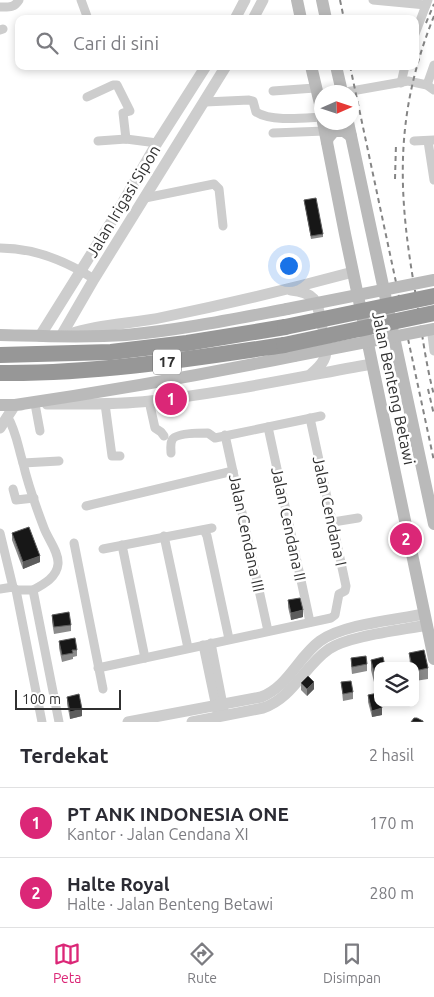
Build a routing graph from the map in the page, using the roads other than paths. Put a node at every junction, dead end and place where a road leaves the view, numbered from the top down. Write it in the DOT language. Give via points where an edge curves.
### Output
graph roads {
  1 [pos="19,0"];
  2 [pos="80,0"];
  3 [pos="245,0"];
  4 [pos="263,0"];
  5 [pos="297,0"];
  6 [pos="322,0"];
  7 [pos="372,0"];
  8 [pos="427,2"];
  9 [pos="0,7"];
  10 [pos="86,15"];
  11 [pos="237,15"];
  12 [pos="255,15"];
  13 [pos="300,15"];
  14 [pos="325,15"];
  15 [pos="419,23"];
  16 [pos="434,65"];
  17 [pos="205,70"];
  18 [pos="223,70"];
  19 [pos="312,70"];
  20 [pos="337,70"];
  21 [pos="404,70"];
  22 [pos="401,83"];
  23 [pos="315,85"];
  24 [pos="340,85"];
  25 [pos="314,88"];
  26 [pos="430,88"];
  27 [pos="359,90"];
  28 [pos="273,91"];
  29 [pos="87,97"];
  30 [pos="196,104"];
  31 [pos="314,117"];
  32 [pos="350,130"];
  33 [pos="325,132"];
  34 [pos="274,133"];
  35 [pos="351,136"];
  36 [pos="126,138"];
  37 [pos="98,141"];
  38 [pos="414,141"];
  39 [pos="431,141"];
  40 [pos="158,143"];
  41 [pos="434,180"];
  42 [pos="145,198"];
  43 [pos="224,226"];
  44 [pos="0,248"];
  45 [pos="81,271"];
  46 [pos="353,272"];
  47 [pos="93,279"];
  48 [pos="434,280"];
  49 [pos="287,290"];
  50 [pos="429,298"];
  51 [pos="434,314"];
  52 [pos="433,333"];
  53 [pos="0,335"];
  54 [pos="41,336"];
  55 [pos="61,336"];
  56 [pos="289,350"];
  57 [pos="434,350"];
  58 [pos="0,355"];
  59 [pos="372,364"];
  60 [pos="0,373"];
  61 [pos="309,376"];
  62 [pos="149,401"];
  63 [pos="35,404"];
  64 [pos="105,404"];
  65 [pos="8,407"];
  66 [pos="321,416"];
  67 [pos="310,418"];
  68 [pos="268,427"];
  69 [pos="0,428"];
  70 [pos="40,431"];
  71 [pos="225,435"];
  72 [pos="164,436"];
  73 [pos="170,453"];
  74 [pos="120,456"];
  75 [pos="59,461"];
  76 [pos="23,463"];
  77 [pos="233,471"];
  78 [pos="14,489"];
  79 [pos="34,498"];
  80 [pos="86,506"];
  81 [pos="358,518"];
  82 [pos="333,522"];
  83 [pos="434,524"];
  84 [pos="0,533"];
  85 [pos="164,536"];
  86 [pos="74,543"];
  87 [pos="122,545"];
  88 [pos="103,549"];
  89 [pos="14,588"];
  90 [pos="0,589"];
  91 [pos="33,590"];
  92 [pos="425,620"];
  93 [pos="310,622"];
  94 [pos="268,631"];
  95 [pos="229,639"];
  96 [pos="207,644"];
  97 [pos="188,648"];
  98 [pos="145,658"];
  99 [pos="434,659"];
  100 [pos="98,668"];
  101 [pos="103,689"];
  102 [pos="220,713"];
  103 [pos="42,722"];
  104 [pos="59,722"];
  105 [pos="128,722"];
  106 [pos="192,722"];
  1 -- 9 [label="street" via="15,6"];
  2 -- 10 [label="street"];
  3 -- 11 [label="street"];
  4 -- 12 [label="street"];
  5 -- 13 [label="main road"];
  6 -- 14 [label="main road"];
  7 -- 8 [label="street"];
  8 -- 15 [label="street"];
  16 -- 26 [label="street"];
  17 -- 30 [label="street, Jalan Irigasi Sipon"];
  18 -- 30 [label="street, Jalan Irigasi Sipon"];
  19 -- 23 [label="main road"];
  20 -- 24 [label="main road"];
  21 -- 22 [label="street"];
  22 -- 26 [label="street" via="412,82"];
  22 -- 27 [label="street"];
  25 -- 28 [label="street"];
  29 -- 36 [label="street" via="117,85 130,110 123,113"];
  30 -- 31 [label="street" via="249,100 254,101 256,112 260,114 280,118"];
  30 -- 40 [label="street, Jalan Irigasi Sipon"];
  30 -- 42 [label="street, Jalan Irigasi Sipon"];
  32 -- 35 [label="main road, Jalan Benteng Betawi"];
  33 -- 34 [label="street"];
  33 -- 35 [label="main road" via="328,138 334,131 344,131"];
  33 -- 46 [label="main road, Jalan Benteng Betawi"];
  35 -- 83 [label="main road, Jalan Benteng Betawi"];
  36 -- 37 [label="street"];
  36 -- 40 [label="street"];
  38 -- 39 [label="street"];
  39 -- 41 [label="street"];
  40 -- 45 [label="street, Jalan Irigasi Sipon"];
  42 -- 43 [label="street" via="214,184 219,189"];
  42 -- 47 [label="street, Jalan Irigasi Sipon"];
  44 -- 45 [label="street" via="22,249 60,260"];
  45 -- 47 [label="street"];
  45 -- 54 [label="street, Jalan Irigasi Sipon"];
  46 -- 49 [label="street"];
  46 -- 59 [label="main road, Jalan Benteng Betawi"];
  47 -- 55 [label="street, Jalan Irigasi Sipon"];
  48 -- 55 [label="main road, bridge" via="182,328 136,334"];
  49 -- 55 [label="street" via="162,318 84,329"];
  49 -- 61 [label="street" via="303,292 316,300 326,356 322,365"];
  50 -- 52 [label="street"];
  50 -- 58 [label="highway, 17, bridge" via="187,343 111,352"];
  51 -- 56 [label="highway, 17, bridge"];
  52 -- 56 [label="main road, bridge"];
  52 -- 57 [label="street"];
  53 -- 54 [label="main road"];
  54 -- 55 [label="main road"];
  56 -- 60 [label="highway, 17" via="48,373"];
  56 -- 65 [label="main road" via="186,378"];
  59 -- 61 [label="street"];
  59 -- 92 [label="main road, Jalan Benteng Betawi"];
  61 -- 62 [label="street"];
  62 -- 64 [label="street"];
  62 -- 72 [label="street" via="155,428"];
  63 -- 64 [label="street"];
  63 -- 65 [label="street"];
  63 -- 70 [label="street"];
  64 -- 74 [label="street" via="112,456"];
  65 -- 69 [label="street"];
  65 -- 76 [label="street"];
  66 -- 67 [label="street"];
  67 -- 68 [label="street"];
  67 -- 82 [label="street, Jalan Cendana I"];
  68 -- 71 [label="street"];
  68 -- 93 [label="street, Jalan Cendana II"];
  71 -- 73 [label="street" via="215,438 200,432 174,436"];
  71 -- 77 [label="street, Jalan Cendana III"];
  75 -- 76 [label="street"];
  76 -- 79 [label="street"];
  77 -- 80 [label="street"];
  77 -- 94 [label="street, Jalan Cendana III"];
  78 -- 79 [label="street" via="16,500"];
  79 -- 91 [label="street" via="58,564 47,583"];
  81 -- 82 [label="street"];
  82 -- 93 [label="street, Jalan Cendana I" via="346,586 339,594 335,615"];
  84 -- 89 [label="street"];
  85 -- 87 [label="street"];
  85 -- 95 [label="street" via="208,529"];
  85 -- 97 [label="street"];
  86 -- 100 [label="street" via="74,558"];
  87 -- 88 [label="street"];
  87 -- 98 [label="street"];
  89 -- 90 [label="street"];
  89 -- 91 [label="street"];
  89 -- 103 [label="street"];
  91 -- 104 [label="street"];
  92 -- 99 [label="main road, Jalan Benteng Betawi"];
  92 -- 102 [label="street" via="344,641 319,657 283,698 273,704 262,702"];
  93 -- 94 [label="street"];
  94 -- 95 [label="street"];
  95 -- 96 [label="street"];
  96 -- 97 [label="street"];
  96 -- 102 [label="street"];
  97 -- 98 [label="street"];
  98 -- 100 [label="street"];
  100 -- 101 [label="street"];
  102 -- 105 [label="street"];
  102 -- 106 [label="street"];
}
